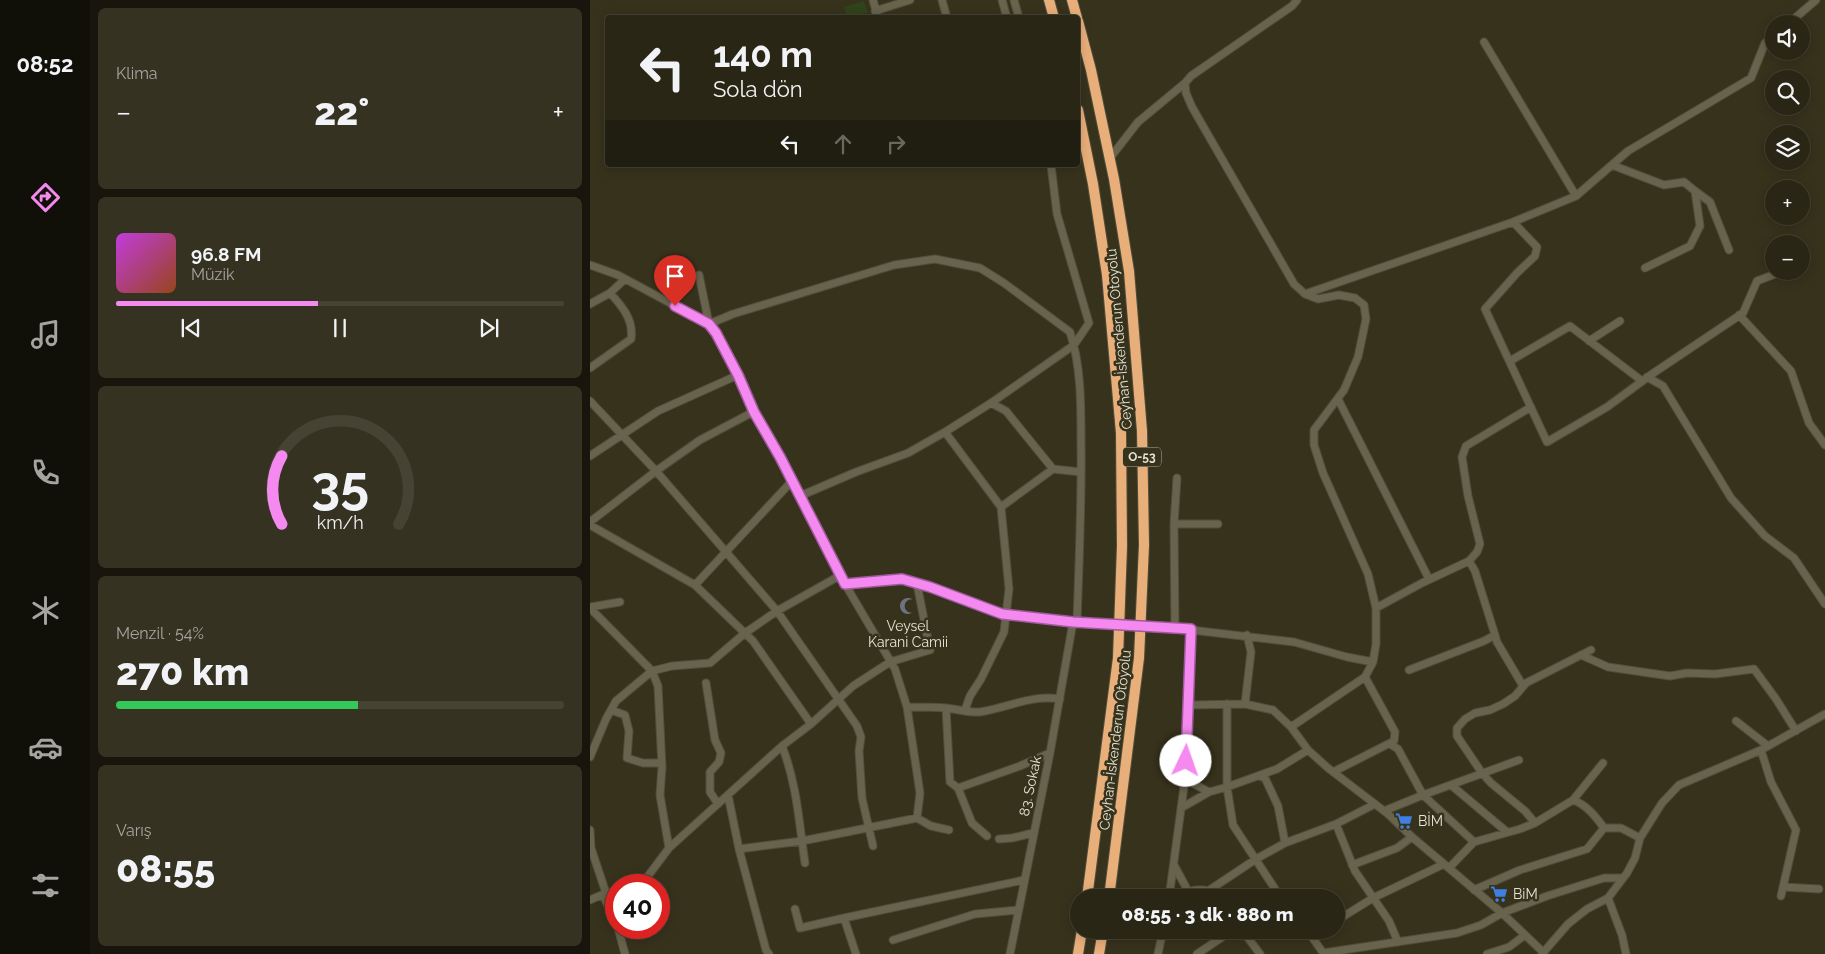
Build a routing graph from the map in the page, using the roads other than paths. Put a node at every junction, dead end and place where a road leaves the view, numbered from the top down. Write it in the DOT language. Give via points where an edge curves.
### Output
graph roads {
  1 [pos="873,0"];
  2 [pos="910,0"];
  3 [pos="942,0"];
  4 [pos="1002,0"];
  5 [pos="1014,0"];
  6 [pos="1049,0"];
  7 [pos="1072,0"];
  8 [pos="1297,0"];
  9 [pos="1816,0"];
  10 [pos="876,14"];
  11 [pos="946,15"];
  12 [pos="1006,15"];
  13 [pos="1018,15"];
  14 [pos="1053,15"];
  15 [pos="1076,15"];
  16 [pos="1798,15"];
  17 [pos="1080,30"];
  18 [pos="1484,42"];
  19 [pos="1765,45"];
  20 [pos="1185,83"];
  21 [pos="1080,120"];
  22 [pos="1110,158"];
  23 [pos="1612,165"];
  24 [pos="1052,167"];
  25 [pos="1695,191"];
  26 [pos="1576,196"];
  27 [pos="1513,222"];
  28 [pos="1729,250"];
  29 [pos="590,265"];
  30 [pos="1645,268"];
  31 [pos="699,275"];
  32 [pos="1765,278"];
  33 [pos="625,279"];
  34 [pos="610,293"];
  35 [pos="1305,294"];
  36 [pos="590,304"];
  37 [pos="1739,315"];
  38 [pos="1620,321"];
  39 [pos="709,324"];
  40 [pos="1589,341"];
  41 [pos="1074,345"];
  42 [pos="1510,361"];
  43 [pos="590,368"];
  44 [pos="738,375"];
  45 [pos="1644,379"];
  46 [pos="1338,399"];
  47 [pos="590,401"];
  48 [pos="991,403"];
  49 [pos="1531,407"];
  50 [pos="754,412"];
  51 [pos="945,432"];
  52 [pos="621,434"];
  53 [pos="1825,445"];
  54 [pos="590,456"];
  55 [pos="1053,469"];
  56 [pos="656,471"];
  57 [pos="1082,472"];
  58 [pos="1177,478"];
  59 [pos="792,481"];
  60 [pos="800,496"];
  61 [pos="1002,507"];
  62 [pos="590,524"];
  63 [pos="1174,524"];
  64 [pos="1218,524"];
  65 [pos="726,551"];
  66 [pos="1469,562"];
  67 [pos="841,575"];
  68 [pos="1429,579"];
  69 [pos="845,584"];
  70 [pos="917,584"];
  71 [pos="695,585"];
  72 [pos="620,602"];
  73 [pos="1825,604"];
  74 [pos="590,607"];
  75 [pos="1376,608"];
  76 [pos="778,611"];
  77 [pos="1007,615"];
  78 [pos="1075,622"];
  79 [pos="1176,628"];
  80 [pos="1191,629"];
  81 [pos="746,633"];
  82 [pos="1247,635"];
  83 [pos="1495,635"];
  84 [pos="1591,650"];
  85 [pos="1581,655"];
  86 [pos="890,662"];
  87 [pos="1374,662"];
  88 [pos="1409,670"];
  89 [pos="652,671"];
  90 [pos="1365,677"];
  91 [pos="706,683"];
  92 [pos="1523,686"];
  93 [pos="1060,699"];
  94 [pos="838,700"];
  95 [pos="1227,704"];
  96 [pos="1245,704"];
  97 [pos="1189,705"];
  98 [pos="907,707"];
  99 [pos="946,708"];
  100 [pos="611,710"];
  101 [pos="965,710"];
  102 [pos="1825,714"];
  103 [pos="1736,721"];
  104 [pos="811,724"];
  105 [pos="1291,727"];
  106 [pos="1796,731"];
  107 [pos="1390,744"];
  108 [pos="782,746"];
  109 [pos="1768,746"];
  110 [pos="1308,750"];
  111 [pos="1761,750"];
  112 [pos="1050,753"];
  113 [pos="590,757"];
  114 [pos="1518,760"];
  115 [pos="662,763"];
  116 [pos="1602,763"];
  117 [pos="1333,772"];
  118 [pos="1482,773"];
  119 [pos="1259,776"];
  120 [pos="1185,779"];
  121 [pos="1451,785"];
  122 [pos="1227,787"];
  123 [pos="958,788"];
  124 [pos="1209,792"];
  125 [pos="1423,794"];
  126 [pos="728,795"];
  127 [pos="1573,800"];
  128 [pos="718,804"];
  129 [pos="1375,804"];
  130 [pos="1181,808"];
  131 [pos="1384,811"];
  132 [pos="917,818"];
  133 [pos="1535,823"];
  134 [pos="1336,824"];
  135 [pos="869,828"];
  136 [pos="1604,828"];
  137 [pos="590,830"];
  138 [pos="949,830"];
  139 [pos="1507,832"];
  140 [pos="1033,833"];
  141 [pos="987,836"];
  142 [pos="1412,838"];
  143 [pos="1640,838"];
  144 [pos="999,839"];
  145 [pos="802,840"];
  146 [pos="1474,842"];
  147 [pos="1285,843"];
  148 [pos="873,846"];
  149 [pos="669,848"];
  150 [pos="739,849"];
  151 [pos="1256,859"];
  152 [pos="805,863"];
  153 [pos="1174,865"];
  154 [pos="1352,865"];
  155 [pos="1446,866"];
  156 [pos="650,874"];
  157 [pos="1623,878"];
  158 [pos="1024,880"];
  159 [pos="1783,887"];
  160 [pos="1088,889"];
  161 [pos="1110,889"];
  162 [pos="1170,889"];
  163 [pos="1187,889"];
  164 [pos="1211,889"];
  165 [pos="1273,889"];
  166 [pos="1474,890"];
  167 [pos="1819,890"];
  168 [pos="605,894"];
  169 [pos="1781,896"];
  170 [pos="1373,898"];
  171 [pos="1608,898"];
  172 [pos="590,900"];
  173 [pos="795,909"];
  174 [pos="1018,910"];
  175 [pos="1502,913"];
  176 [pos="1345,915"];
  177 [pos="844,918"];
  178 [pos="1525,935"];
  179 [pos="621,939"];
  180 [pos="1080,939"];
  181 [pos="1102,939"];
  182 [pos="1161,939"];
  183 [pos="1220,939"];
  184 [pos="1249,939"];
  185 [pos="1314,939"];
  186 [pos="893,940"];
  187 [pos="1398,942"];
  188 [pos="1201,953"];
  189 [pos="1323,953"];
  190 [pos="1542,953"];
  191 [pos="625,954"];
  192 [pos="769,954"];
  193 [pos="856,954"];
  194 [pos="1010,954"];
  195 [pos="1078,954"];
  196 [pos="1099,954"];
  197 [pos="1158,954"];
  198 [pos="1260,954"];
  199 [pos="1487,954"];
  200 [pos="1626,954"];
  1 -- 10 [label="street"];
  2 -- 10 [label="street"];
  3 -- 11 [label="street"];
  4 -- 12 [label="street"];
  5 -- 13 [label="street"];
  6 -- 14 [label="highway"];
  7 -- 15 [label="highway, Ceyhan-İskenderun Otoyolu / O-53"];
  8 -- 20 [label="street"];
  9 -- 16 [label="street"];
  17 -- 22 [label="highway, Ceyhan-İskenderun Otoyolu / O-53"];
  18 -- 26 [label="street"];
  19 -- 23 [label="street" via="1751,78 1628,150"];
  20 -- 22 [label="street" via="1138,122"];
  20 -- 35 [label="street" via="1192,107 1294,284"];
  21 -- 160 [label="highway, Ceyhan-İskenderun Otoyolu / O-53" via="1107,275 1121,433 1122,546 1118,658"];
  22 -- 161 [label="highway, Ceyhan-İskenderun Otoyolu / O-53" via="1130,280 1142,431 1144,544 1139,658"];
  23 -- 25 [label="street" via="1664,184 1684,182"];
  23 -- 26 [label="street"];
  24 -- 41 [label="street" via="1057,214 1089,323"];
  25 -- 28 [label="street" via="1710,202"];
  25 -- 30 [label="street" via="1700,226 1690,246"];
  26 -- 27 [label="street"];
  27 -- 35 [label="street"];
  27 -- 42 [label="street" via="1537,247 1535,256 1485,309"];
  29 -- 33 [label="street"];
  31 -- 39 [label="street"];
  32 -- 37 [label="street" via="1757,281"];
  33 -- 34 [label="street"];
  33 -- 39 [label="street"];
  34 -- 36 [label="street"];
  34 -- 43 [label="street" via="622,305 630,322 631,339"];
  35 -- 46 [label="street" via="1318,299 1339,295 1355,298 1364,305 1366,319 1358,356"];
  37 -- 45 [label="street"];
  37 -- 53 [label="street" via="1791,371 1809,423"];
  38 -- 40 [label="street"];
  39 -- 41 [label="street" via="894,265 934,259 980,268 1070,332"];
  39 -- 44 [label="street"];
  40 -- 42 [label="street" via="1570,326"];
  40 -- 45 [label="street"];
  41 -- 48 [label="street"];
  41 -- 57 [label="street, 83. Sokak" via="1081,406"];
  42 -- 49 [label="street"];
  44 -- 50 [label="street"];
  44 -- 52 [label="street" via="658,411"];
  45 -- 49 [label="street" via="1607,407 1547,442"];
  45 -- 73 [label="street" via="1663,386 1731,498 1765,536 1794,558"];
  46 -- 68 [label="street"];
  46 -- 75 [label="street" via="1314,430 1314,445 1323,473 1368,574"];
  47 -- 52 [label="street"];
  48 -- 51 [label="street"];
  48 -- 55 [label="street" via="1006,411"];
  49 -- 66 [label="street" via="1466,446 1462,457 1480,544"];
  50 -- 56 [label="street" via="700,440"];
  50 -- 59 [label="street"];
  51 -- 60 [label="street" via="908,453"];
  51 -- 61 [label="street"];
  52 -- 54 [label="street"];
  52 -- 56 [label="street"];
  55 -- 57 [label="street"];
  55 -- 61 [label="street"];
  56 -- 62 [label="street"];
  56 -- 65 [label="street"];
  57 -- 78 [label="street, 83. Sokak"];
  58 -- 63 [label="street"];
  59 -- 60 [label="street"];
  59 -- 65 [label="street"];
  60 -- 67 [label="street"];
  61 -- 77 [label="street" via="1009,589"];
  62 -- 71 [label="street"];
  63 -- 64 [label="street"];
  63 -- 79 [label="street"];
  65 -- 71 [label="street"];
  65 -- 76 [label="street"];
  66 -- 68 [label="street"];
  66 -- 83 [label="street" via="1475,571"];
  67 -- 69 [label="street"];
  67 -- 76 [label="street"];
  68 -- 75 [label="street"];
  69 -- 70 [label="street" via="902,579"];
  69 -- 86 [label="street"];
  70 -- 77 [label="street"];
  70 -- 86 [label="street" via="930,650"];
  71 -- 81 [label="street"];
  72 -- 74 [label="street"];
  74 -- 89 [label="street"];
  75 -- 87 [label="street"];
  76 -- 81 [label="street"];
  76 -- 94 [label="street"];
  77 -- 78 [label="street"];
  77 -- 101 [label="street" via="1004,632"];
  78 -- 79 [label="street, bridge"];
  78 -- 93 [label="street, 83. Sokak"];
  79 -- 80 [label="street"];
  80 -- 82 [label="street"];
  80 -- 97 [label="street"];
  81 -- 89 [label="street" via="710,663"];
  81 -- 104 [label="street"];
  82 -- 87 [label="street" via="1294,642"];
  82 -- 96 [label="street" via="1252,652"];
  83 -- 88 [label="street"];
  83 -- 92 [label="street"];
  84 -- 85 [label="street"];
  85 -- 92 [label="street"];
  85 -- 106 [label="street" via="1608,667 1670,676 1754,669"];
  86 -- 94 [label="street"];
  86 -- 98 [label="street"];
  87 -- 90 [label="street"];
  89 -- 100 [label="street" via="616,701"];
  89 -- 115 [label="street" via="658,686"];
  90 -- 105 [label="street"];
  90 -- 107 [label="street" via="1395,732 1394,742"];
  91 -- 128 [label="street" via="715,740 721,753 719,762 710,772 710,792"];
  92 -- 118 [label="street" via="1504,704 1475,713 1457,728 1456,736"];
  93 -- 101 [label="street" via="1032,699 979,712"];
  93 -- 112 [label="street, 83. Sokak"];
  94 -- 104 [label="street"];
  94 -- 135 [label="street" via="861,737 860,780"];
  95 -- 96 [label="street"];
  95 -- 97 [label="street"];
  95 -- 122 [label="street"];
  96 -- 105 [label="street" via="1273,710"];
  97 -- 120 [label="street"];
  98 -- 99 [label="street"];
  98 -- 132 [label="street" via="920,793"];
  99 -- 101 [label="street"];
  99 -- 123 [label="street" via="950,782"];
  100 -- 113 [label="street"];
  100 -- 115 [label="street" via="624,715 630,731 627,758 643,763"];
  102 -- 106 [label="street"];
  103 -- 109 [label="street"];
  104 -- 108 [label="street"];
  105 -- 110 [label="street"];
  106 -- 109 [label="street"];
  107 -- 117 [label="street"];
  107 -- 125 [label="street" via="1398,749"];
  108 -- 126 [label="street"];
  108 -- 145 [label="street" via="797,798"];
  109 -- 111 [label="street"];
  110 -- 117 [label="street"];
  110 -- 119 [label="street"];
  111 -- 143 [label="street" via="1680,785 1662,803"];
  111 -- 159 [label="street" via="1770,782 1796,830"];
  112 -- 123 [label="street"];
  112 -- 140 [label="street, 83. Sokak"];
  114 -- 118 [label="street"];
  115 -- 149 [label="street" via="660,795"];
  116 -- 127 [label="street"];
  117 -- 129 [label="street"];
  118 -- 121 [label="street"];
  118 -- 133 [label="street"];
  119 -- 122 [label="street"];
  119 -- 147 [label="street" via="1266,778 1278,806"];
  120 -- 124 [label="street"];
  120 -- 130 [label="street"];
  121 -- 125 [label="street"];
  121 -- 139 [label="street"];
  122 -- 124 [label="street"];
  122 -- 151 [label="street" via="1233,825"];
  123 -- 141 [label="street" via="972,823"];
  124 -- 130 [label="street"];
  125 -- 131 [label="street"];
  125 -- 146 [label="street"];
  126 -- 128 [label="street"];
  126 -- 150 [label="street"];
  127 -- 133 [label="street"];
  127 -- 136 [label="street" via="1595,815"];
  128 -- 149 [label="street"];
  129 -- 131 [label="street"];
  129 -- 134 [label="street"];
  130 -- 153 [label="street"];
  131 -- 142 [label="street"];
  132 -- 135 [label="street"];
  132 -- 138 [label="street" via="931,826"];
  133 -- 139 [label="street"];
  134 -- 147 [label="street"];
  134 -- 154 [label="street"];
  135 -- 145 [label="street"];
  135 -- 148 [label="street"];
  136 -- 143 [label="street" via="1621,828"];
  136 -- 166 [label="street" via="1587,849 1520,870"];
  137 -- 168 [label="street" via="591,848"];
  139 -- 146 [label="street"];
  140 -- 144 [label="street"];
  140 -- 158 [label="street, 83. Sokak"];
  142 -- 154 [label="street" via="1397,848"];
  142 -- 155 [label="street"];
  143 -- 157 [label="street" via="1635,858"];
  145 -- 150 [label="street"];
  145 -- 152 [label="street"];
  146 -- 155 [label="street"];
  147 -- 151 [label="street"];
  149 -- 156 [label="street"];
  150 -- 192 [label="street"];
  151 -- 164 [label="street"];
  151 -- 165 [label="street"];
  153 -- 162 [label="street"];
  153 -- 163 [label="street"];
  154 -- 170 [label="street"];
  155 -- 166 [label="street"];
  155 -- 170 [label="street"];
  157 -- 171 [label="street"];
  157 -- 175 [label="street" via="1604,878"];
  158 -- 174 [label="street, 83. Sokak"];
  158 -- 177 [label="street"];
  159 -- 167 [label="street"];
  159 -- 169 [label="street"];
  166 -- 175 [label="street"];
  168 -- 172 [label="street"];
  170 -- 176 [label="street"];
  170 -- 187 [label="street" via="1389,921"];
  171 -- 190 [label="street" via="1568,924"];
  171 -- 200 [label="street"];
  173 -- 177 [label="street" via="800,928"];
  174 -- 186 [label="street" via="975,914"];
  174 -- 194 [label="street, 83. Sokak"];
  175 -- 178 [label="street"];
  175 -- 187 [label="street" via="1457,933"];
  177 -- 193 [label="street"];
  178 -- 190 [label="street"];
  178 -- 199 [label="street" via="1509,947"];
  179 -- 191 [label="street"];
  180 -- 195 [label="highway"];
  181 -- 196 [label="highway"];
  182 -- 197 [label="street"];
  183 -- 188 [label="street"];
  184 -- 198 [label="street"];
  185 -- 189 [label="street"];
  187 -- 189 [label="street"];
}
